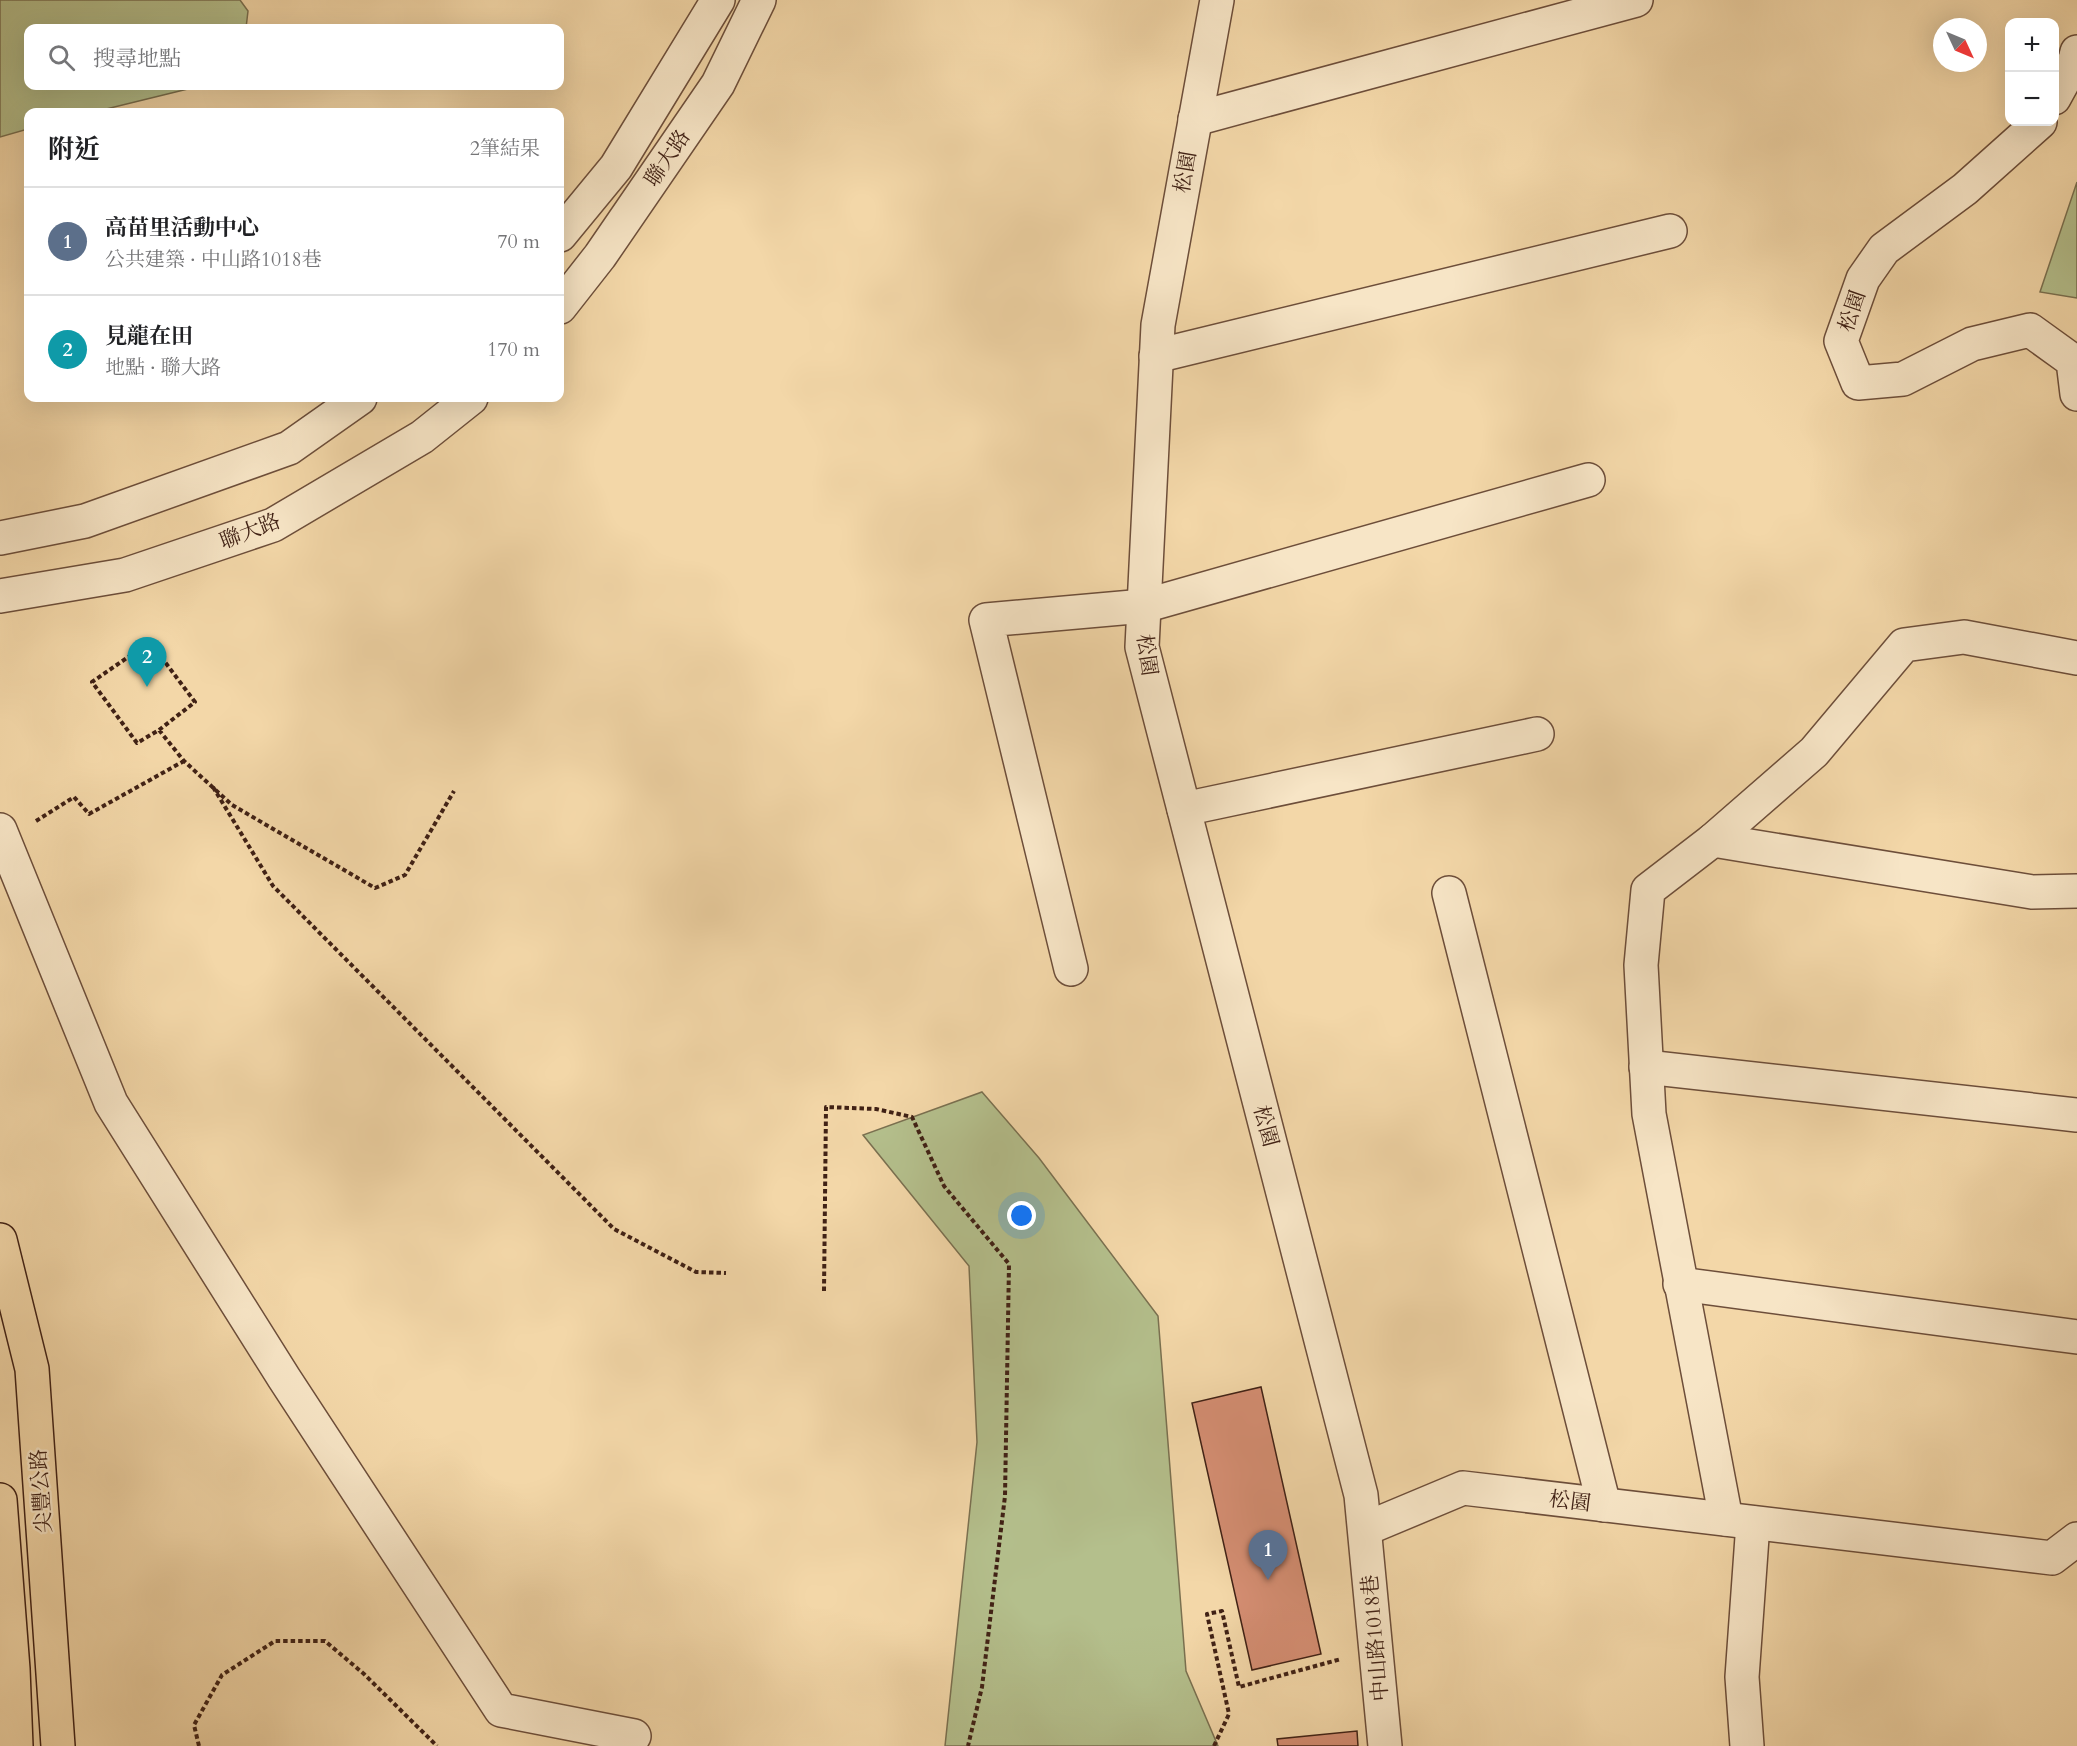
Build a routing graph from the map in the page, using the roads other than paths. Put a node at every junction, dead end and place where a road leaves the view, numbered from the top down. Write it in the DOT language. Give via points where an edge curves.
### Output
graph roads {
  1 [pos="718,0"];
  2 [pos="759,0"];
  3 [pos="1217,0"];
  4 [pos="1636,0"];
  5 [pos="2077,52"];
  6 [pos="2059,90"];
  7 [pos="1195,119"];
  8 [pos="2036,126"];
  9 [pos="564,230"];
  10 [pos="1670,231"];
  11 [pos="564,302"];
  12 [pos="1156,356"];
  13 [pos="2077,394"];
  14 [pos="354,402"];
  15 [pos="466,402"];
  16 [pos="1588,480"];
  17 [pos="0,538"];
  18 [pos="0,596"];
  19 [pos="1144,606"];
  20 [pos="2077,658"];
  21 [pos="1537,734"];
  22 [pos="1184,809"];
  23 [pos="2,835"];
  24 [pos="1713,840"];
  25 [pos="2077,891"];
  26 [pos="1449,893"];
  27 [pos="1071,969"];
  28 [pos="1646,1067"];
  29 [pos="2077,1115"];
  30 [pos="0,1240"];
  31 [pos="1680,1284"];
  32 [pos="2077,1337"];
  33 [pos="0,1500"];
  34 [pos="1604,1505"];
  35 [pos="1739,1521"];
  36 [pos="1365,1529"];
  37 [pos="2077,1539"];
  38 [pos="634,1737"];
  39 [pos="16,1746"];
  40 [pos="58,1746"];
  41 [pos="1385,1746"];
  42 [pos="1747,1746"];
  1 -- 9 [label="street, 聯大路" via="616,167"];
  2 -- 11 [label="street, 聯大路" via="718,84"];
  3 -- 7 [label="street, 松園"];
  4 -- 7 [label="street"];
  5 -- 6 [label="street"];
  7 -- 12 [label="street, 松園" via="1158,325"];
  8 -- 13 [label="street, 松園" via="1965,189 1884,249 1863,279 1841,341 1858,383 1903,379 1972,344 2030,330 2073,361"];
  10 -- 12 [label="street"];
  12 -- 19 [label="street, 松園"];
  14 -- 17 [label="street" via="289,448 85,521"];
  15 -- 18 [label="street, 聯大路" via="422,437 273,525 125,575"];
  16 -- 19 [label="street"];
  19 -- 22 [label="street, 松園" via="1142,647"];
  19 -- 27 [label="street" via="986,620"];
  20 -- 24 [label="street" via="1964,637 1904,645 1814,752"];
  21 -- 22 [label="street"];
  22 -- 36 [label="street, 松園" via="1358,1484"];
  23 -- 38 [label="street" via="111,1103 284,1378 501,1710"];
  24 -- 25 [label="street" via="2032,892"];
  24 -- 28 [label="street" via="1648,890 1641,965"];
  26 -- 34 [label="street"];
  28 -- 29 [label="street"];
  28 -- 31 [label="street" via="1648,1114"];
  30 -- 40 [label="main road, 尖豐公路" via="32,1369"];
  31 -- 32 [label="street"];
  31 -- 35 [label="street"];
  33 -- 39 [label="main road, 尖豐公路"];
  34 -- 35 [label="street, 松園"];
  34 -- 36 [label="street, 松園" via="1463,1488"];
  35 -- 37 [label="street, 松園" via="2052,1558"];
  35 -- 42 [label="street"];
  36 -- 41 [label="street, 中山路1018巷"];
}
